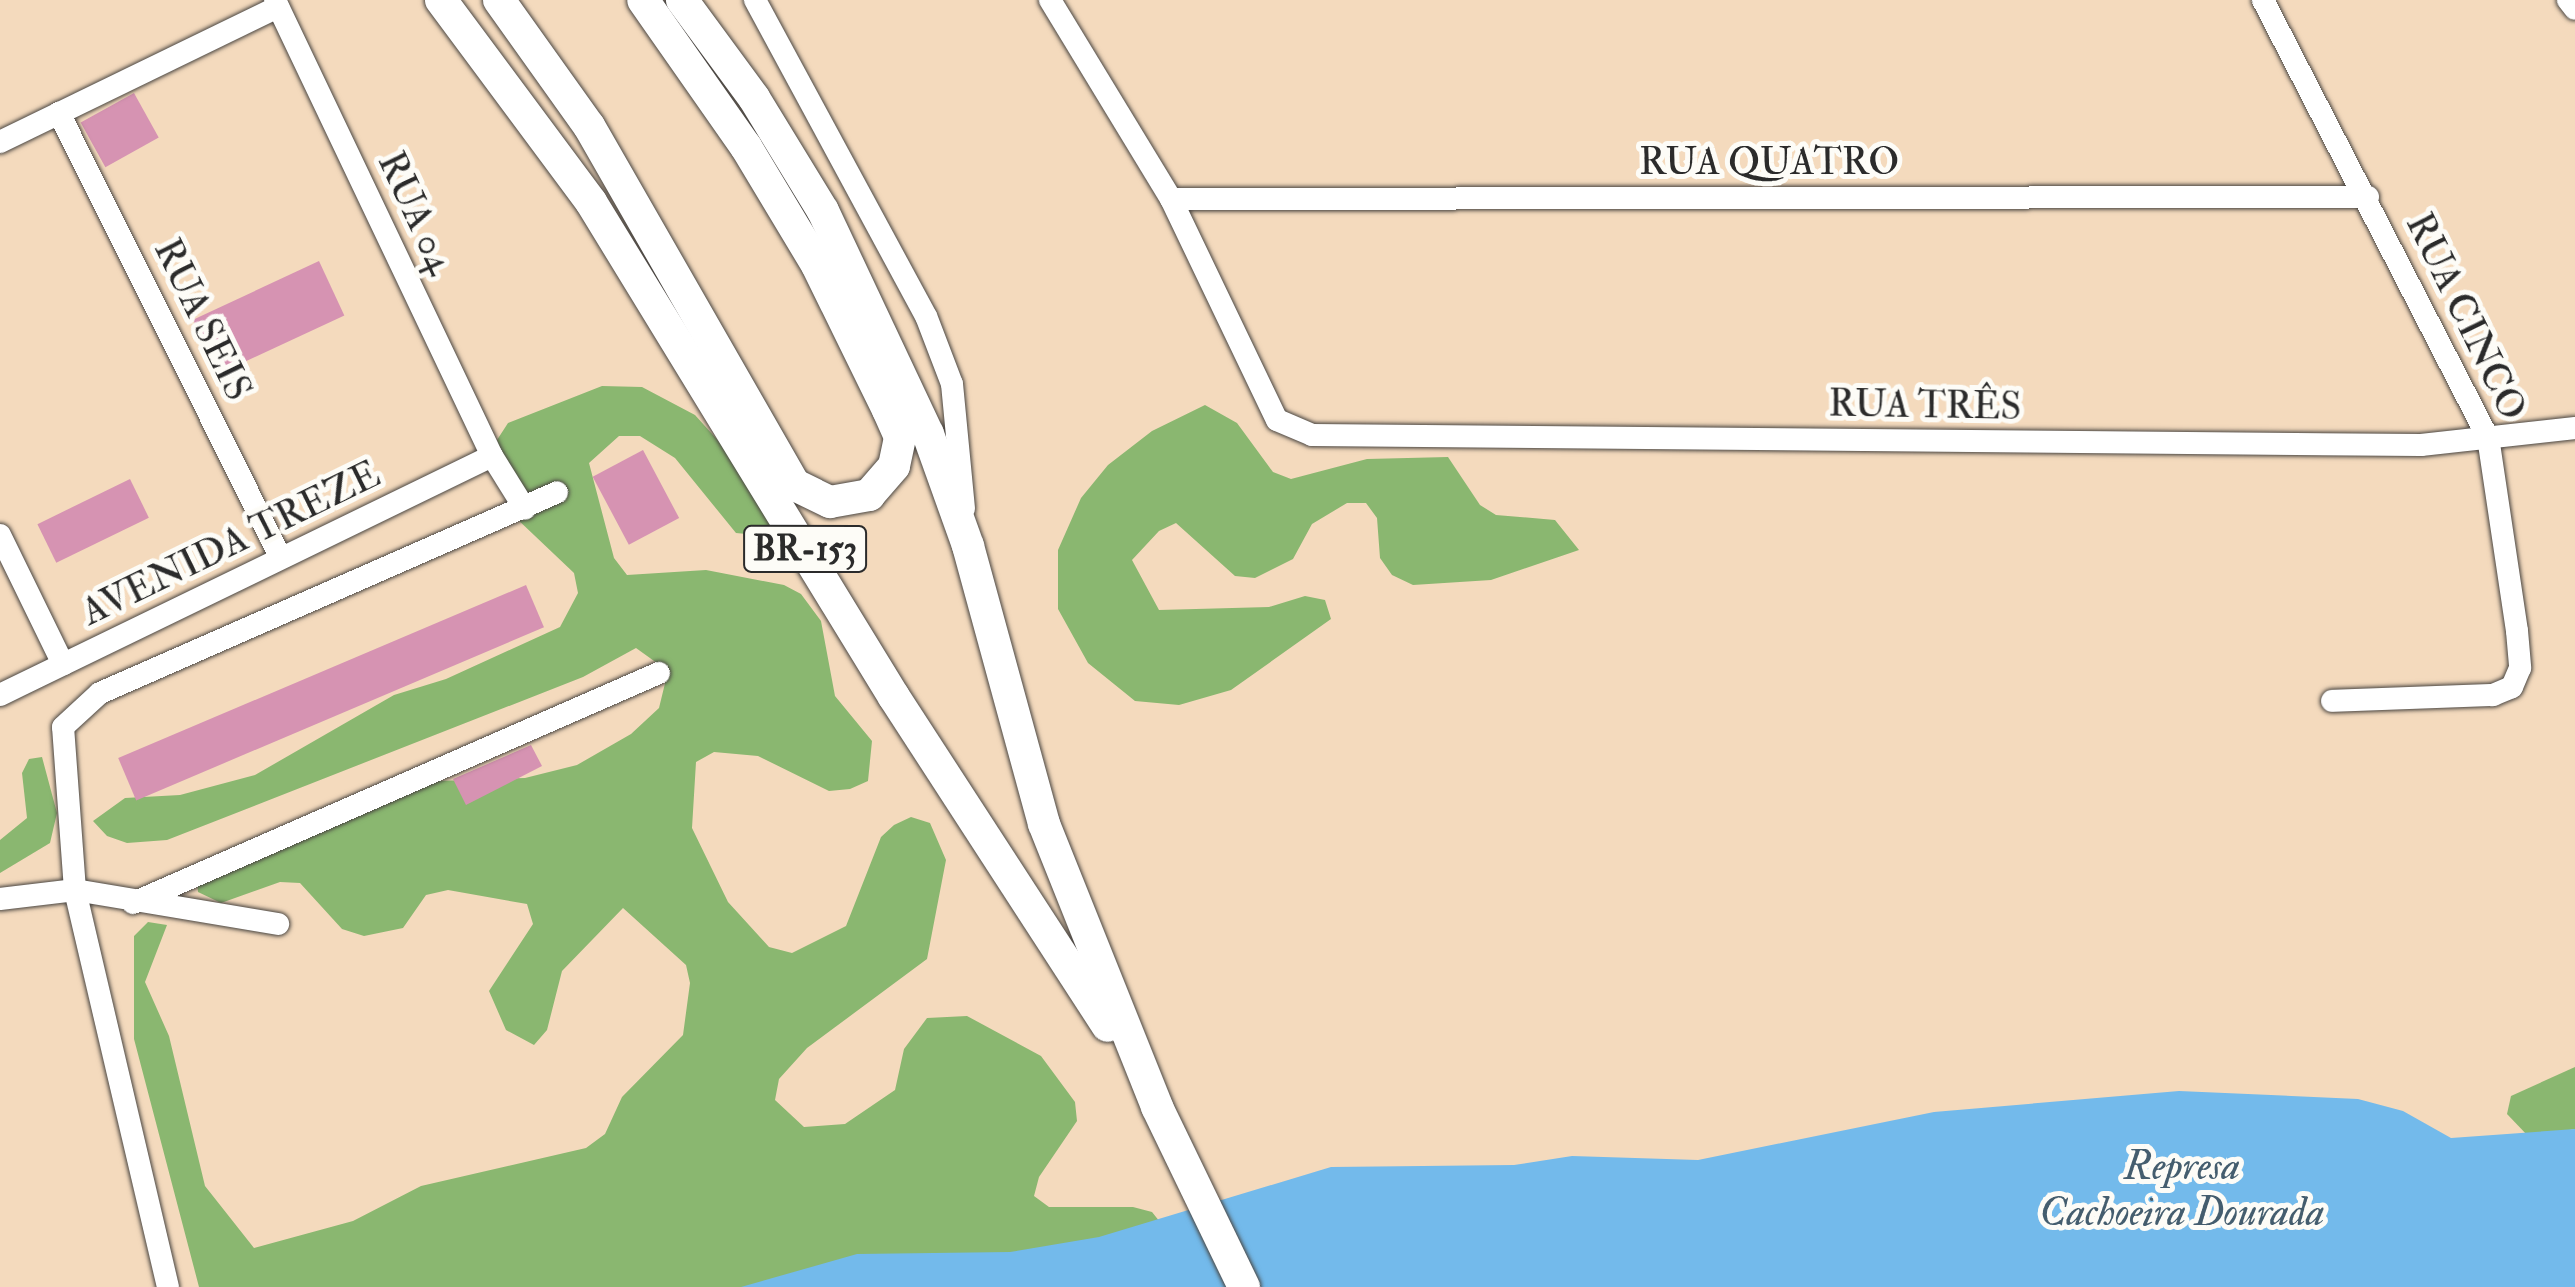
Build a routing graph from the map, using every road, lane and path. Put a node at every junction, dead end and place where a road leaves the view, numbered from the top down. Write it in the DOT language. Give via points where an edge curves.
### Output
graph roads {
  1 [pos="441,0"];
  2 [pos="499,0"];
  3 [pos="643,0"];
  4 [pos="682,0"];
  5 [pos="755,0"];
  6 [pos="1050,0"];
  7 [pos="2263,0"];
  8 [pos="2568,0"];
  9 [pos="276,4"];
  10 [pos="2575,9"];
  11 [pos="60,113"];
  12 [pos="0,142"];
  13 [pos="2368,197"];
  14 [pos="1172,199"];
  15 [pos="2575,428"];
  16 [pos="2488,438"];
  17 [pos="492,456"];
  18 [pos="557,492"];
  19 [pos="525,509"];
  20 [pos="0,535"];
  21 [pos="968,546"];
  22 [pos="281,558"];
  23 [pos="64,664"];
  24 [pos="659,674"];
  25 [pos="0,694"];
  26 [pos="2332,700"];
  27 [pos="76,890"];
  28 [pos="0,898"];
  29 [pos="133,903"];
  30 [pos="278,924"];
  31 [pos="1157,1107"];
  32 [pos="168,1287"];
  33 [pos="1244,1287"];
  1 -- 31 [label="highway, BR-153" via="591,202 894,698"];
  2 -- 3 [label="highway" via="588,126 796,485 830,502 869,495 894,466 900,438 888,410 817,265"];
  4 -- 21 [label="highway, BR-153" via="754,98 868,298"];
  5 -- 21 [label="street" via="926,316 952,384"];
  6 -- 14 [label="street"];
  7 -- 13 [label="street, RUA CINCO"];
  8 -- 10 [label="street"];
  9 -- 11 [label="street"];
  9 -- 17 [label="street, RUA 04"];
  11 -- 12 [label="street"];
  11 -- 22 [label="street, RUA SEIS"];
  13 -- 14 [label="street, RUA QUATRO"];
  13 -- 16 [label="street, RUA CINCO"];
  14 -- 16 [label="street, RUA TRÊS" via="1277,420 1329,436 2421,446"];
  15 -- 16 [label="street, RUA TRÊS"];
  16 -- 26 [label="street, RUA CINCO" via="2517,631 2520,668 2512,688 2493,695"];
  17 -- 19 [label="street, RUA 04"];
  17 -- 22 [label="street, AVENIDA TREZE"];
  18 -- 19 [label="street"];
  19 -- 27 [label="street" via="100,693 63,727"];
  20 -- 23 [label="street"];
  21 -- 31 [label="highway, BR-153" via="1044,824"];
  22 -- 23 [label="street, AVENIDA TREZE"];
  23 -- 25 [label="street, AVENIDA TREZE"];
  24 -- 29 [label="street"];
  27 -- 28 [label="street"];
  27 -- 29 [label="street"];
  27 -- 32 [label="street"];
  29 -- 30 [label="street"];
  31 -- 33 [label="highway, BR-153"];
}
